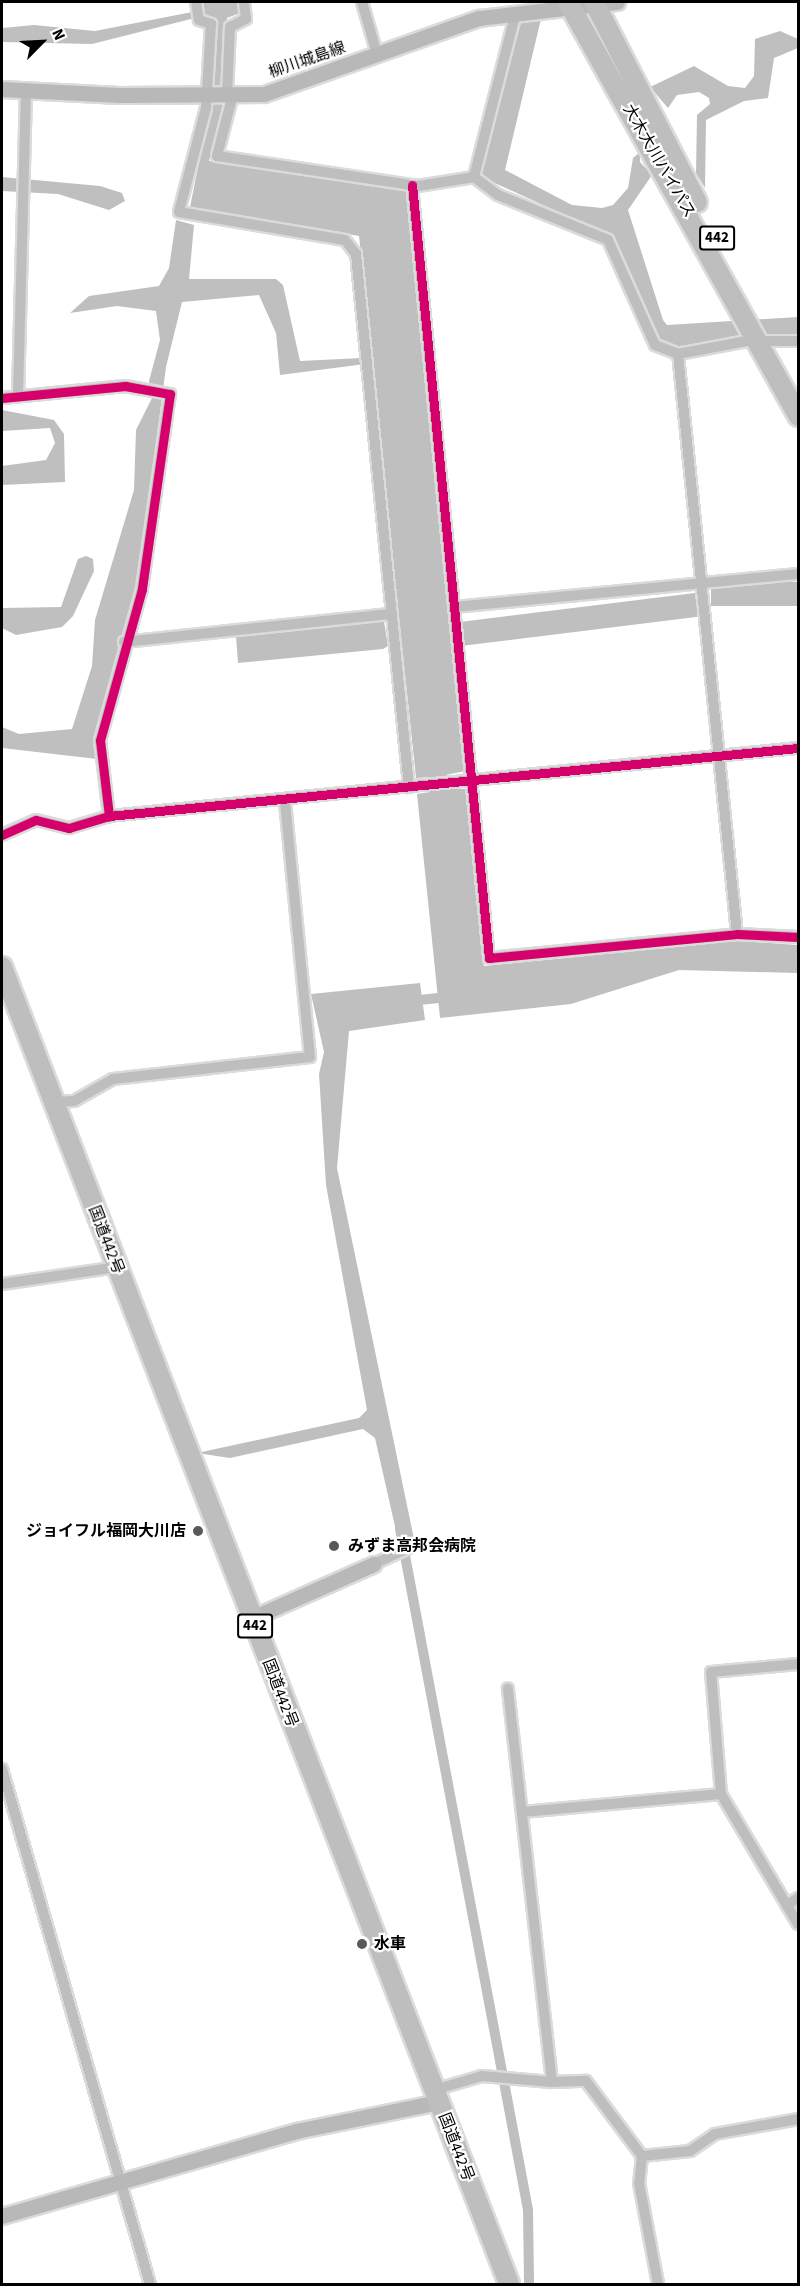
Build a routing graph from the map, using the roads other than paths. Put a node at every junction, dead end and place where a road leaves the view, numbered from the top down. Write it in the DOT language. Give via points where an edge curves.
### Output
graph roads {
  1 [pos="196,2"];
  2 [pos="244,2"];
  3 [pos="362,2"];
  4 [pos="594,2"];
  5 [pos="617,2"];
  6 [pos="569,3"];
  7 [pos="519,11"];
  8 [pos="377,54"];
  9 [pos="2,89"];
  10 [pos="26,92"];
  11 [pos="219,95"];
  12 [pos="632,96"];
  13 [pos="474,177"];
  14 [pos="412,185"];
  15 [pos="764,341"];
  16 [pos="798,341"];
  17 [pos="678,354"];
  18 [pos="798,392"];
  19 [pos="18,396"];
  20 [pos="2,398"];
  21 [pos="798,417"];
  22 [pos="798,574"];
  23 [pos="702,584"];
  24 [pos="453,607"];
  25 [pos="390,614"];
  26 [pos="124,642"];
  27 [pos="798,748"];
  28 [pos="719,757"];
  29 [pos="468,780"];
  30 [pos="412,786"];
  31 [pos="285,801"];
  32 [pos="109,816"];
  33 [pos="2,835"];
  34 [pos="737,934"];
  35 [pos="798,937"];
  36 [pos="2,967"];
  37 [pos="54,1102"];
  38 [pos="117,1267"];
  39 [pos="2,1284"];
  40 [pos="410,1547"];
  41 [pos="374,1564"];
  42 [pos="252,1618"];
  43 [pos="798,1664"];
  44 [pos="508,1688"];
  45 [pos="2,1769"];
  46 [pos="721,1794"];
  47 [pos="522,1812"];
  48 [pos="798,1898"];
  49 [pos="787,1905"];
  50 [pos="798,1924"];
  51 [pos="552,2082"];
  52 [pos="436,2096"];
  53 [pos="798,2119"];
  54 [pos="642,2156"];
  55 [pos="120,2182"];
  56 [pos="2,2216"];
  57 [pos="150,2284"];
  58 [pos="509,2284"];
  59 [pos="658,2284"];
  1 -- 11 [label="street" via="199,20 211,24"];
  2 -- 11 [label="street" via="246,19 230,27"];
  3 -- 8 [label="street"];
  4 -- 5 [label="main road, 柳川城島線"];
  4 -- 6 [label="main road, 柳川城島線"];
  4 -- 12 [label="highway, 大木大川バイパス / 442"];
  6 -- 7 [label="main road, 柳川城島線"];
  6 -- 12 [label="highway, 大木大川バイパス / 442"];
  7 -- 8 [label="main road, 柳川城島線" via="451,27"];
  7 -- 13 [label="street"];
  8 -- 11 [label="main road, 柳川城島線" via="276,92"];
  9 -- 10 [label="main road, 柳川城島線"];
  10 -- 11 [label="main road, 柳川城島線"];
  10 -- 19 [label="street"];
  11 -- 14 [label="street" via="217,156"];
  11 -- 25 [label="street" via="179,212 335,237 354,247 372,375"];
  12 -- 15 [label="highway, 大木大川バイパス / 442"];
  13 -- 14 [label="street"];
  13 -- 17 [label="street" via="498,195 608,240 655,345"];
  14 -- 24 [label="street"];
  15 -- 16 [label="street"];
  15 -- 17 [label="street"];
  15 -- 18 [label="highway, 大木大川バイパス / 442"];
  15 -- 21 [label="highway, 大木大川バイパス / 442"];
  17 -- 23 [label="street"];
  19 -- 20 [label="street"];
  19 -- 26 [label="street" via="126,386 170,394 142,589"];
  22 -- 23 [label="street"];
  23 -- 24 [label="street"];
  23 -- 28 [label="street"];
  24 -- 29 [label="street"];
  25 -- 26 [label="street"];
  25 -- 30 [label="street"];
  26 -- 32 [label="street" via="100,740"];
  27 -- 28 [label="street"];
  28 -- 29 [label="street"];
  28 -- 34 [label="street"];
  29 -- 30 [label="street"];
  29 -- 34 [label="street" via="489,958"];
  30 -- 31 [label="street"];
  31 -- 32 [label="street"];
  31 -- 37 [label="street" via="310,1057 113,1079 74,1101"];
  32 -- 33 [label="street" via="69,828 36,820"];
  34 -- 35 [label="street"];
  36 -- 37 [label="highway, 国道442号 / 442"];
  37 -- 38 [label="highway, 国道442号 / 442"];
  38 -- 39 [label="street"];
  38 -- 42 [label="highway, 国道442号 / 442"];
  40 -- 41 [label="street"];
  41 -- 42 [label="main road"];
  42 -- 52 [label="highway, 国道442号 / 442"];
  43 -- 46 [label="street" via="711,1672"];
  44 -- 47 [label="street"];
  45 -- 55 [label="street" via="43,1924"];
  46 -- 47 [label="street"];
  46 -- 49 [label="street"];
  47 -- 51 [label="street"];
  48 -- 49 [label="street"];
  49 -- 50 [label="street"];
  51 -- 52 [label="street" via="482,2076"];
  51 -- 54 [label="street" via="586,2081"];
  52 -- 55 [label="main road"];
  52 -- 58 [label="highway, 国道442号 / 442"];
  53 -- 54 [label="street" via="715,2134 690,2151"];
  54 -- 59 [label="street" via="639,2183"];
  55 -- 56 [label="main road"];
  55 -- 57 [label="street"];
}
